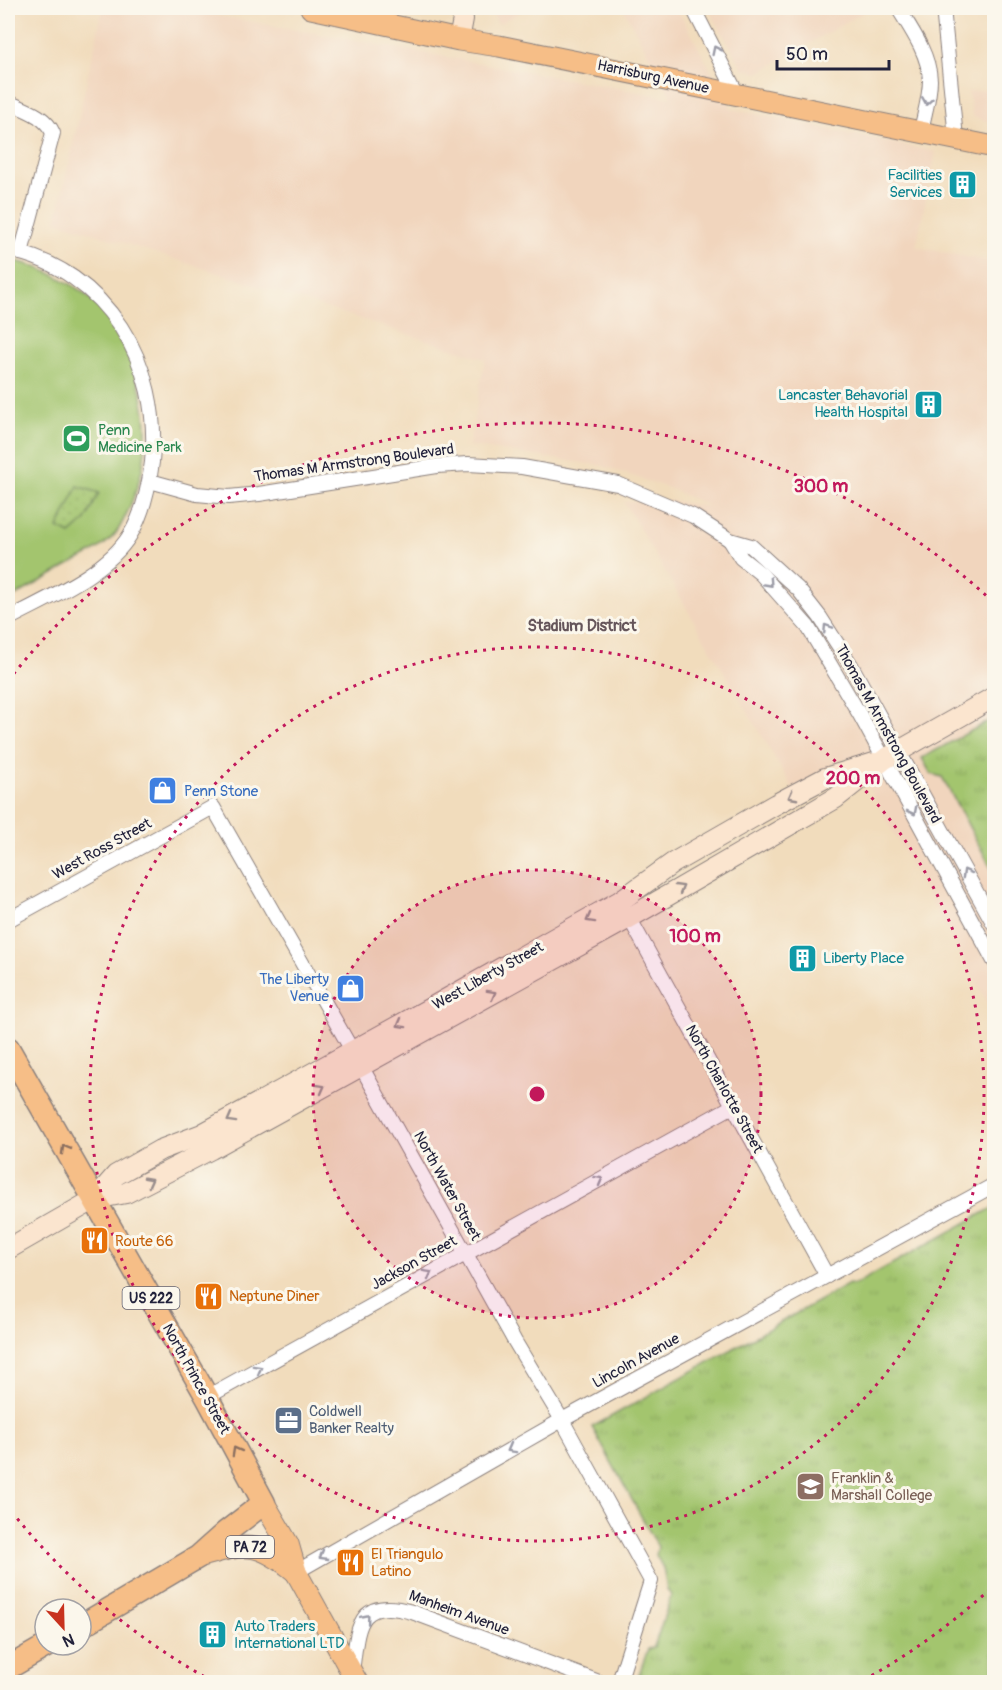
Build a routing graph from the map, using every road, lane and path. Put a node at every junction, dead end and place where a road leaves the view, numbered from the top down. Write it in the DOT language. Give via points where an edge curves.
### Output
graph roads {
  1 [pos="311,8"];
  2 [pos="461,8"];
  3 [pos="693,8"];
  4 [pos="898,8"];
  5 [pos="943,8"];
  6 [pos="459,40"];
  7 [pos="737,94"];
  8 [pos="8,102"];
  9 [pos="921,131"];
  10 [pos="956,138"];
  11 [pos="994,147"];
  12 [pos="14,252"];
  13 [pos="150,481"];
  14 [pos="8,619"];
  15 [pos="994,697"];
  16 [pos="892,755"];
  17 [pos="213,807"];
  18 [pos="625,909"];
  19 [pos="8,920"];
  20 [pos="994,924"];
  21 [pos="994,961"];
  22 [pos="8,1048"];
  23 [pos="357,1059"];
  24 [pos="733,1106"];
  25 [pos="994,1185"];
  26 [pos="95,1199"];
  27 [pos="8,1250"];
  28 [pos="466,1253"];
  29 [pos="827,1276"];
  30 [pos="207,1397"];
  31 [pos="562,1420"];
  32 [pos="264,1503"];
  33 [pos="198,1557"];
  34 [pos="296,1572"];
  35 [pos="93,1619"];
  36 [pos="33,1654"];
  37 [pos="8,1668"];
  38 [pos="354,1678"];
  39 [pos="599,1683"];
  40 [pos="619,1683"];
  1 -- 6 [label="main road, Harrisburg Avenue"];
  2 -- 6 [label="main road"];
  7 -- 3 [label="street, one-way"];
  4 -- 9 [label="street, one-way" via="920,46 930,80"];
  5 -- 10 [label="street"];
  6 -- 7 [label="main road, Harrisburg Avenue"];
  7 -- 9 [label="main road, Harrisburg Avenue"];
  8 -- 12 [label="street" via="43,118 53,133"];
  9 -- 10 [label="main road, Harrisburg Avenue"];
  10 -- 11 [label="main road, Harrisburg Avenue"];
  12 -- 13 [label="street" via="64,273 90,292 126,335 149,390 153,418"];
  13 -- 14 [label="street" via="129,536 109,559"];
  13 -- 16 [label="street, Thomas M Armstrong Boulevard" via="196,494 229,497 468,464 522,467 618,484 693,516 729,540 741,558 761,574 808,627"];
  15 -- 16 [label="main road, West Liberty Street"];
  16 -- 18 [label="main road, West Liberty Street" via="836,798"];
  20 -- 16 [label="street, Thomas M Armstrong Boulevard, one-way"];
  16 -- 21 [label="street, Thomas M Armstrong Boulevard, one-way"];
  17 -- 19 [label="street, West Ross Street"];
  17 -- 23 [label="street, North Water Street"];
  18 -- 23 [label="main road, West Liberty Street"];
  18 -- 24 [label="street, North Charlotte Street"];
  26 -- 22 [label="highway, North Prince Street / US 222, one-way"];
  23 -- 26 [label="main road, West Liberty Street" via="126,1193"];
  23 -- 28 [label="street, North Water Street"];
  28 -- 24 [label="street, Jackson Street, one-way"];
  24 -- 29 [label="street, North Charlotte Street"];
  25 -- 29 [label="street, Lincoln Avenue"];
  26 -- 27 [label="main road, West Liberty Street"];
  26 -- 30 [label="highway, North Prince Street / US 222"];
  30 -- 28 [label="street, Jackson Street, one-way"];
  28 -- 31 [label="street, North Water Street"];
  29 -- 31 [label="street, Lincoln Avenue"];
  32 -- 30 [label="highway, North Prince Street / US 222, one-way"];
  31 -- 34 [label="street, Lincoln Avenue, one-way"];
  31 -- 40 [label="street, North Water Street" via="651,1581"];
  32 -- 33 [label="highway"];
  32 -- 34 [label="main road, North Prince Street / PA 72" via="288,1544"];
  33 -- 34 [label="main road, PA 72" via="239,1546 257,1548 278,1557"];
  33 -- 35 [label="highway"];
  34 -- 38 [label="main road, North Prince Street / PA 72"];
  36 -- 37 [label="highway"];
  38 -- 39 [label="street, Manheim Avenue, one-way" via="358,1628 371,1611 386,1606 412,1612"];
}
